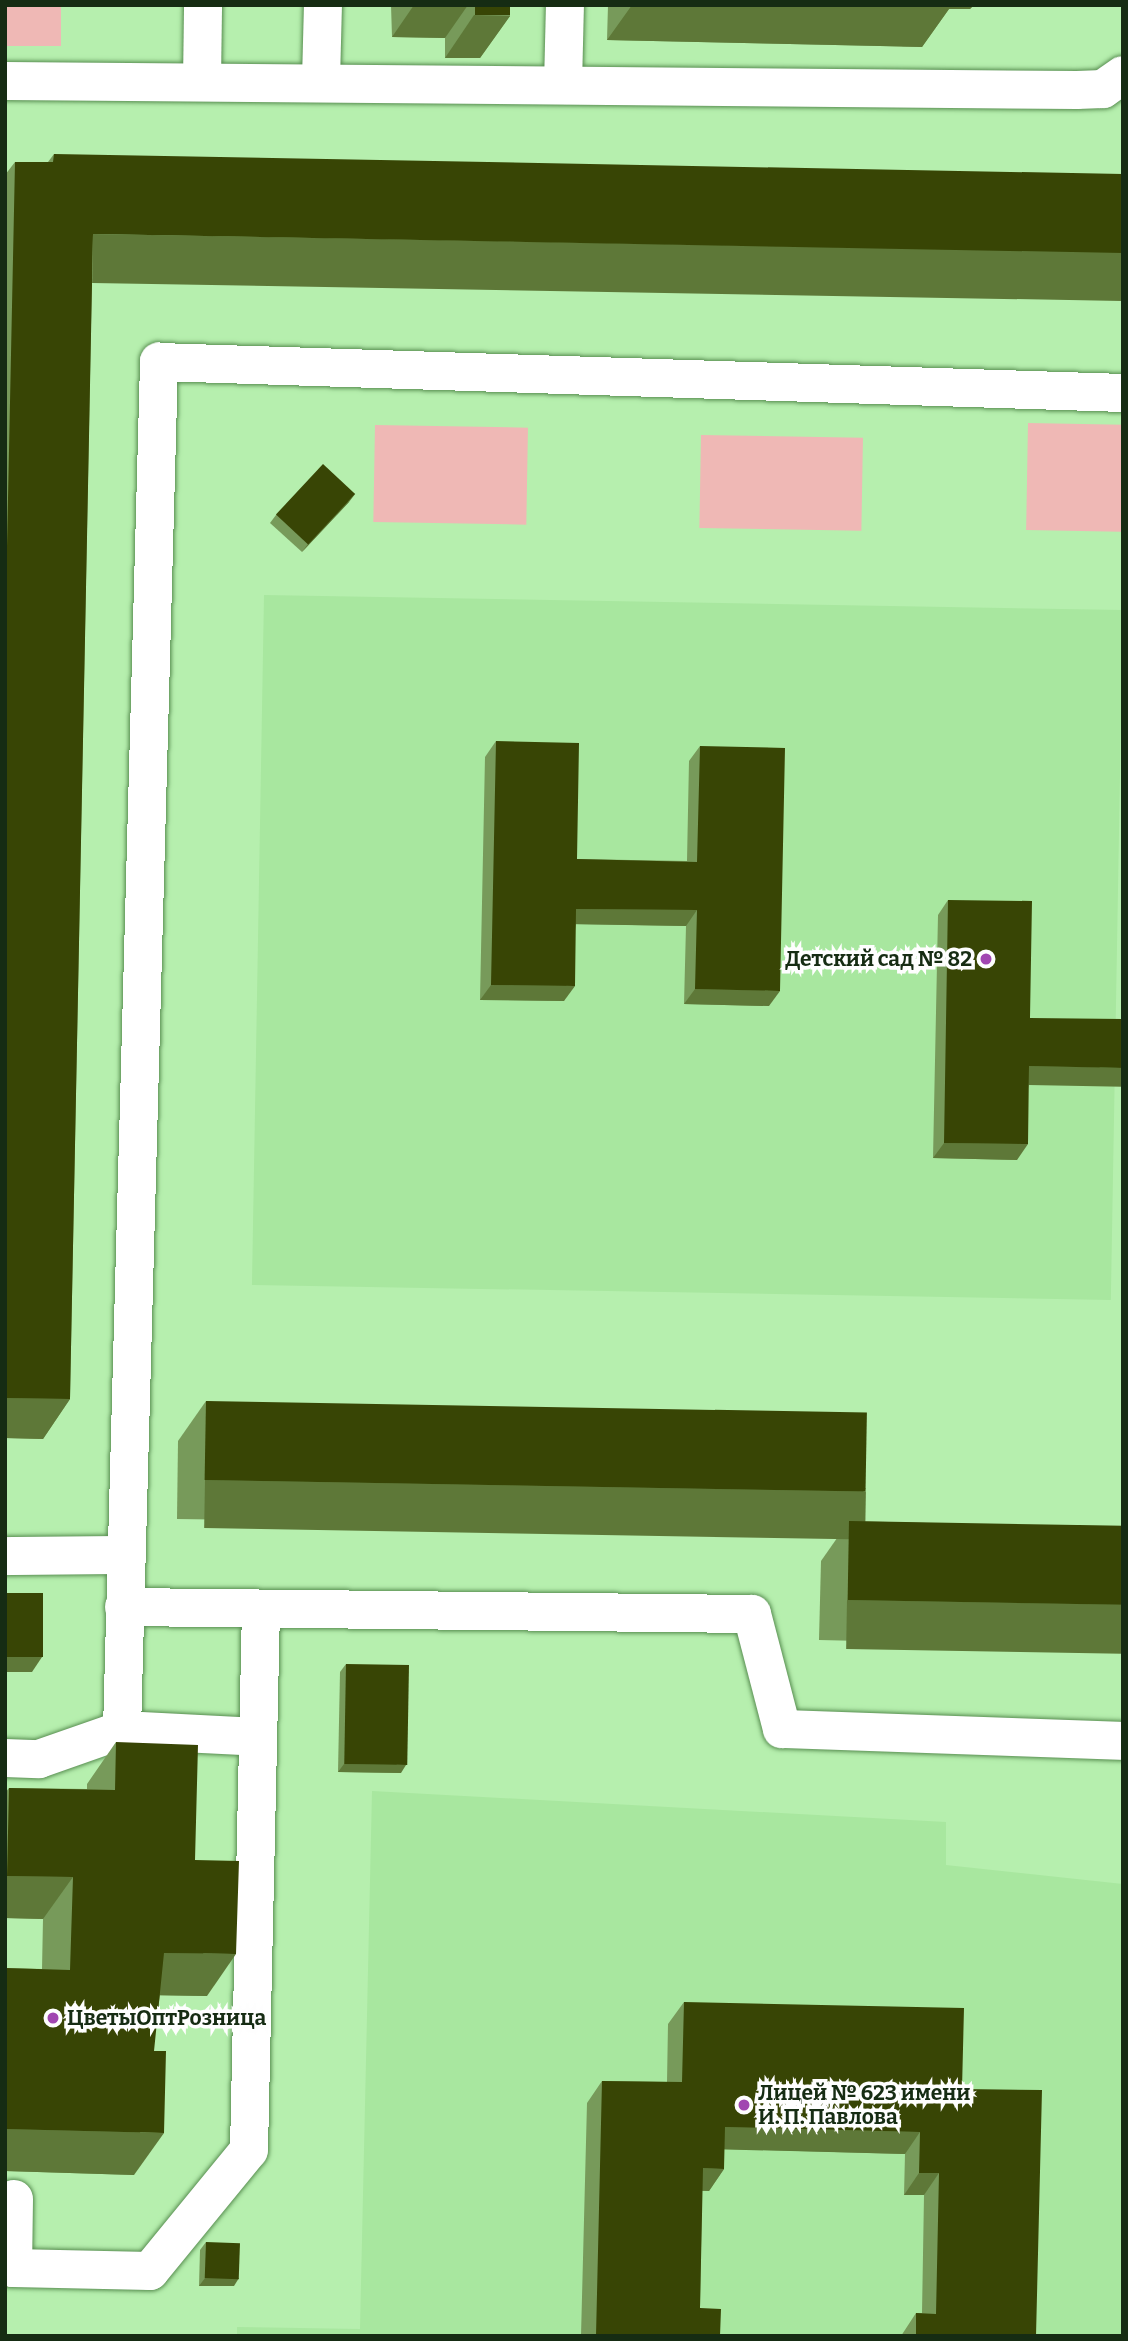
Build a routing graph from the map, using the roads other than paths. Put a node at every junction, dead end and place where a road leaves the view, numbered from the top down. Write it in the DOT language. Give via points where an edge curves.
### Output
graph roads {
  1 [pos="203,5"];
  2 [pos="323,5"];
  3 [pos="565,5"];
  4 [pos="1123,75"];
  5 [pos="321,80"];
  6 [pos="5,81"];
  7 [pos="202,81"];
  8 [pos="563,85"];
  9 [pos="1123,393"];
  10 [pos="125,1555"];
  11 [pos="5,1556"];
  12 [pos="124,1607"];
  13 [pos="261,1609"];
  14 [pos="121,1730"];
  15 [pos="258,1737"];
  16 [pos="1123,1741"];
  17 [pos="5,1758"];
  18 [pos="14,2199"];
  1 -- 7 [label="lane"];
  2 -- 5 [label="lane"];
  3 -- 8 [label="lane"];
  4 -- 8 [label="lane" via="1103,89"];
  5 -- 7 [label="lane"];
  5 -- 8 [label="lane"];
  6 -- 7 [label="lane"];
  9 -- 10 [label="lane" via="159,362"];
  10 -- 11 [label="lane"];
  10 -- 12 [label="lane"];
  12 -- 13 [label="lane"];
  12 -- 14 [label="lane"];
  13 -- 15 [label="lane"];
  13 -- 16 [label="lane" via="752,1614 782,1728"];
  14 -- 15 [label="lane"];
  14 -- 17 [label="lane" via="39,1759"];
  15 -- 18 [label="lane" via="249,2150 150,2271 13,2268"];
}
